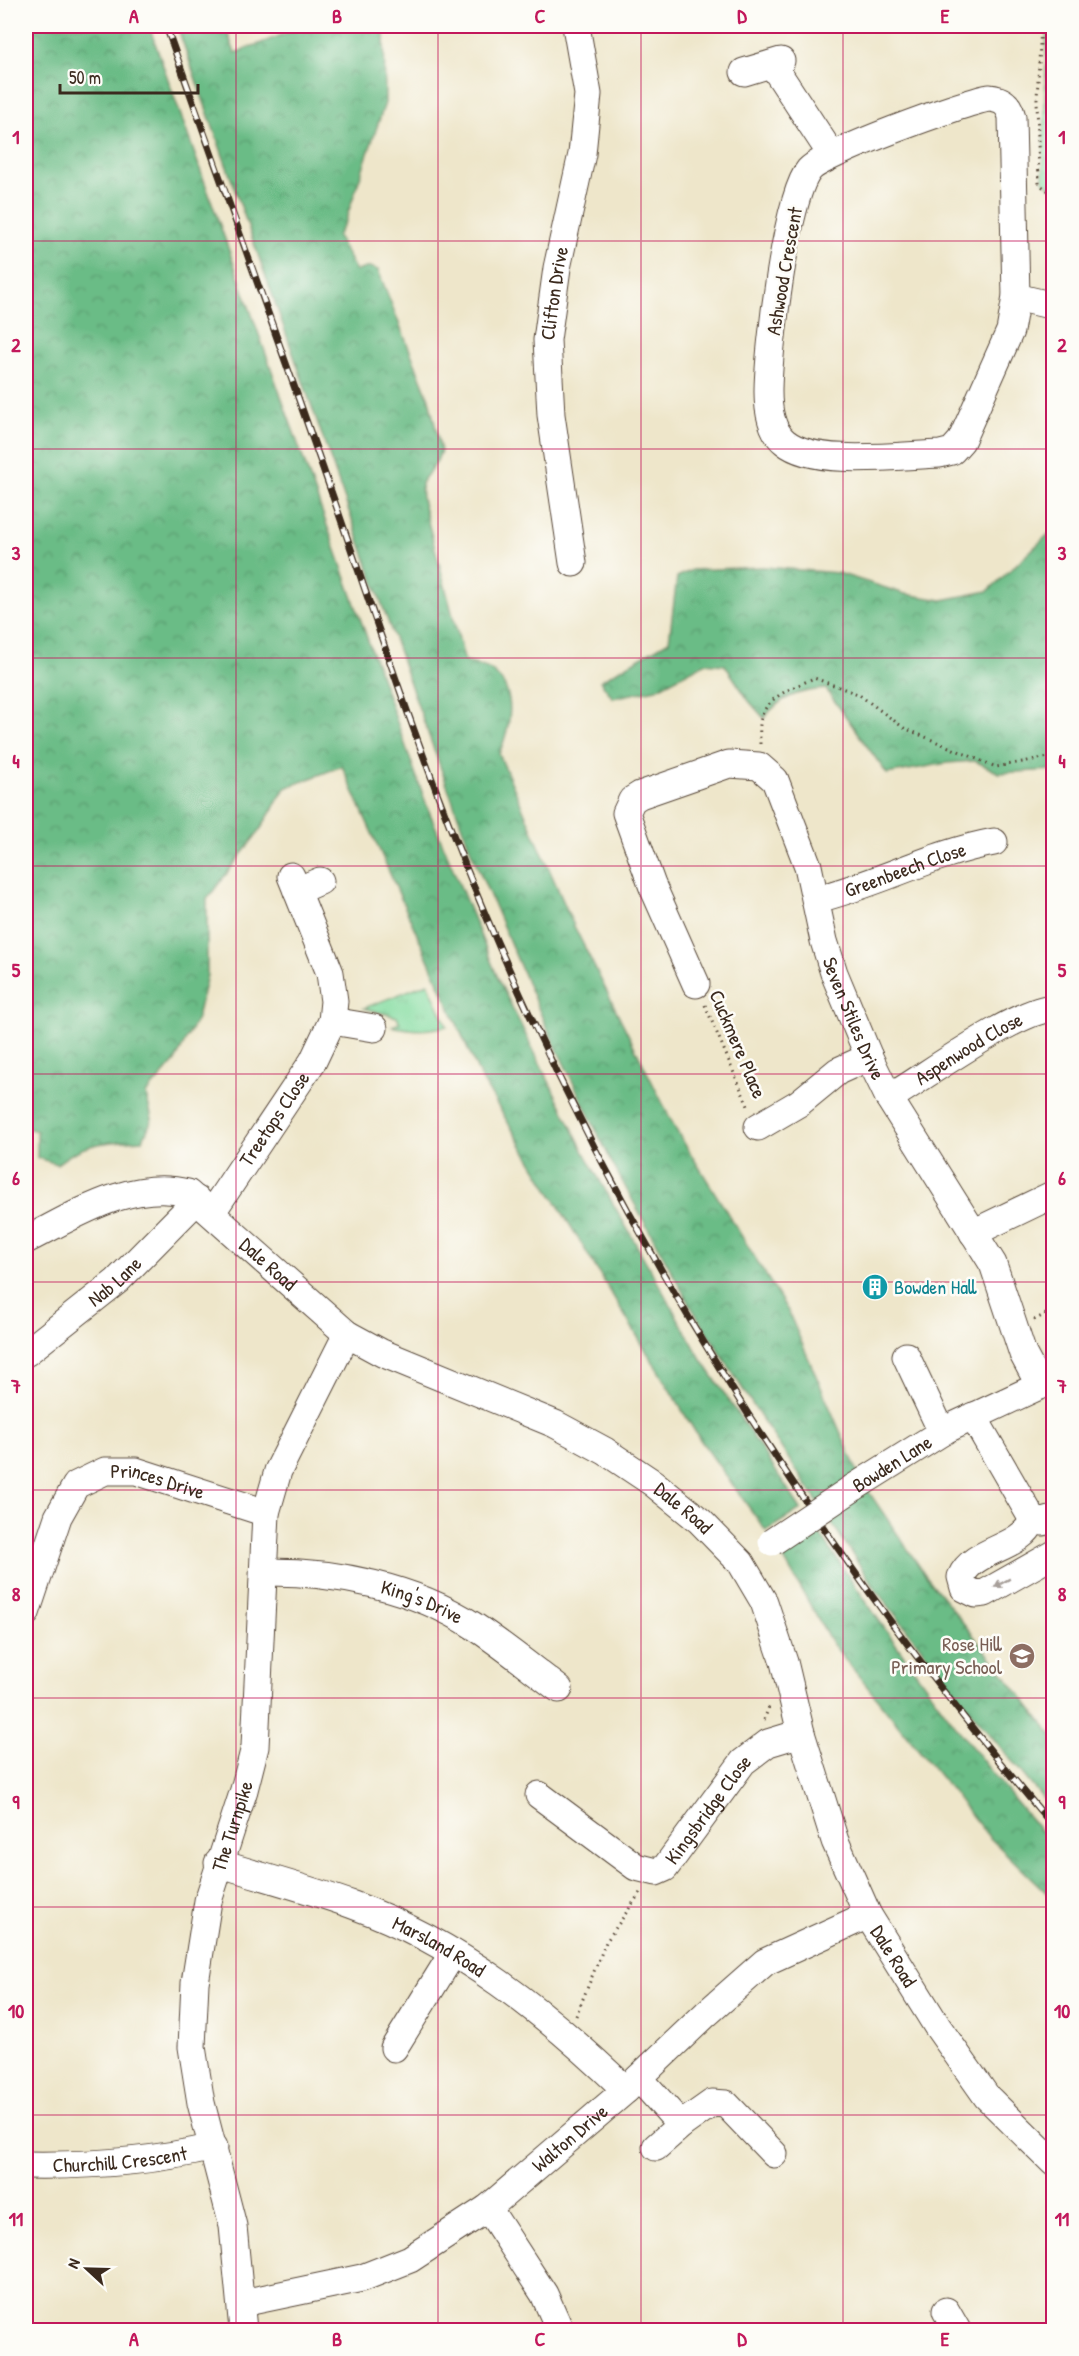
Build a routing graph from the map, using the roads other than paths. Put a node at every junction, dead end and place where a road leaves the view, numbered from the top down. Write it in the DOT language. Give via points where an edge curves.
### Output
graph roads {
  1 [pos="576,26"];
  2 [pos="744,72"];
  3 [pos="831,154"];
  4 [pos="1016,297"];
  5 [pos="1053,306"];
  6 [pos="573,563"];
  7 [pos="1000,842"];
  8 [pos="302,883"];
  9 [pos="817,899"];
  10 [pos="695,965"];
  11 [pos="1053,1008"];
  12 [pos="332,1021"];
  13 [pos="374,1028"];
  14 [pos="869,1057"];
  15 [pos="889,1098"];
  16 [pos="759,1128"];
  17 [pos="1053,1194"];
  18 [pos="204,1206"];
  19 [pos="974,1233"];
  20 [pos="26,1240"];
  21 [pos="347,1334"];
  22 [pos="26,1353"];
  23 [pos="906,1356"];
  24 [pos="1047,1383"];
  25 [pos="973,1416"];
  26 [pos="942,1432"];
  27 [pos="266,1513"];
  28 [pos="1039,1518"];
  29 [pos="1053,1554"];
  30 [pos="741,1563"];
  31 [pos="264,1572"];
  32 [pos="26,1613"];
  33 [pos="559,1690"];
  34 [pos="801,1733"];
  35 [pos="556,1800"];
  36 [pos="218,1863"];
  37 [pos="868,1915"];
  38 [pos="453,1953"];
  39 [pos="393,2048"];
  40 [pos="633,2084"];
  41 [pos="681,2125"];
  42 [pos="214,2147"];
  43 [pos="657,2147"];
  44 [pos="774,2154"];
  45 [pos="1053,2163"];
  46 [pos="26,2165"];
  47 [pos="488,2208"];
  48 [pos="242,2303"];
  49 [pos="243,2331"];
  50 [pos="560,2331"];
  1 -- 6 [label="street, Clifton Drive" via="588,94 582,154 557,268 547,340 550,415"];
  2 -- 3 [label="street" via="776,62"];
  3 -- 4 [label="street, Ashwood Crescent" via="980,99 1005,102 1012,117"];
  3 -- 4 [label="street, Ashwood Crescent" via="808,171 786,245 772,329 768,392 774,428 783,441 799,451 834,457 952,451 962,441 1010,331"];
  4 -- 5 [label="street"];
  7 -- 9 [label="street, Greenbeech Close" via="960,848 854,890"];
  8 -- 12 [label="street, Treetops Close" via="330,973"];
  9 -- 10 [label="street, Seven Stiles Drive" via="775,780 759,766 729,764 640,795 624,804 627,821"];
  9 -- 14 [label="street, Seven Stiles Drive" via="834,973"];
  11 -- 15 [label="street, Aspenwood Close" via="1043,1008 1011,1023"];
  12 -- 13 [label="street"];
  12 -- 18 [label="street, Treetops Close" via="313,1061"];
  14 -- 15 [label="street, Seven Stiles Drive"];
  14 -- 16 [label="street" via="838,1071 799,1103"];
  15 -- 19 [label="street, Seven Stiles Drive"];
  17 -- 19 [label="street"];
  18 -- 20 [label="street, Dale Road" via="188,1193 173,1190 120,1196"];
  18 -- 21 [label="street, Dale Road"];
  18 -- 22 [label="street, Nab Lane"];
  19 -- 24 [label="street, Seven Stiles Drive" via="993,1264 1023,1353"];
  21 -- 27 [label="street, The Turnpike" via="278,1471"];
  21 -- 30 [label="street, Dale Road" via="382,1353 555,1424 605,1450 700,1521"];
  23 -- 26 [label="street"];
  24 -- 25 [label="street, Bowden Lane"];
  25 -- 26 [label="street, Bowden Lane"];
  25 -- 28 [label="street"];
  26 -- 30 [label="street, Bowden Lane, bridge"];
  27 -- 31 [label="street, The Turnpike"];
  27 -- 32 [label="street, Princes Drive" via="136,1471 105,1472 76,1485 71,1493 58,1517"];
  29 -- 28 [label="street, one-way" via="985,1593 969,1592 961,1583 969,1565 1020,1536"];
  30 -- 34 [label="street, Dale Road" via="764,1602"];
  31 -- 33 [label="street, King's Drive" via="328,1575 429,1602 474,1626"];
  31 -- 36 [label="street, The Turnpike" via="255,1747"];
  34 -- 35 [label="street, Kingsbridge Close" via="768,1743 743,1762 665,1868 656,1872 636,1867"];
  34 -- 37 [label="street, Dale Road" via="835,1841"];
  36 -- 38 [label="street, Marsland Road" via="354,1905"];
  36 -- 42 [label="street, The Turnpike" via="199,1941 192,2047 201,2103"];
  37 -- 40 [label="street, Walton Drive" via="765,1962"];
  37 -- 45 [label="street, Dale Road" via="987,2097"];
  38 -- 39 [label="street"];
  38 -- 40 [label="street, Marsland Road" via="504,1984"];
  40 -- 41 [label="street, Marsland Road"];
  40 -- 47 [label="street, Walton Drive"];
  41 -- 43 [label="street"];
  41 -- 44 [label="street" via="704,2106 720,2102 732,2108"];
  42 -- 46 [label="street, Churchill Crescent" via="135,2162"];
  42 -- 48 [label="street, The Turnpike" via="233,2226"];
  47 -- 48 [label="street, Walton Drive" via="410,2259 362,2278"];
  47 -- 50 [label="street" via="544,2294"];
  48 -- 49 [label="street, The Turnpike"];
}
